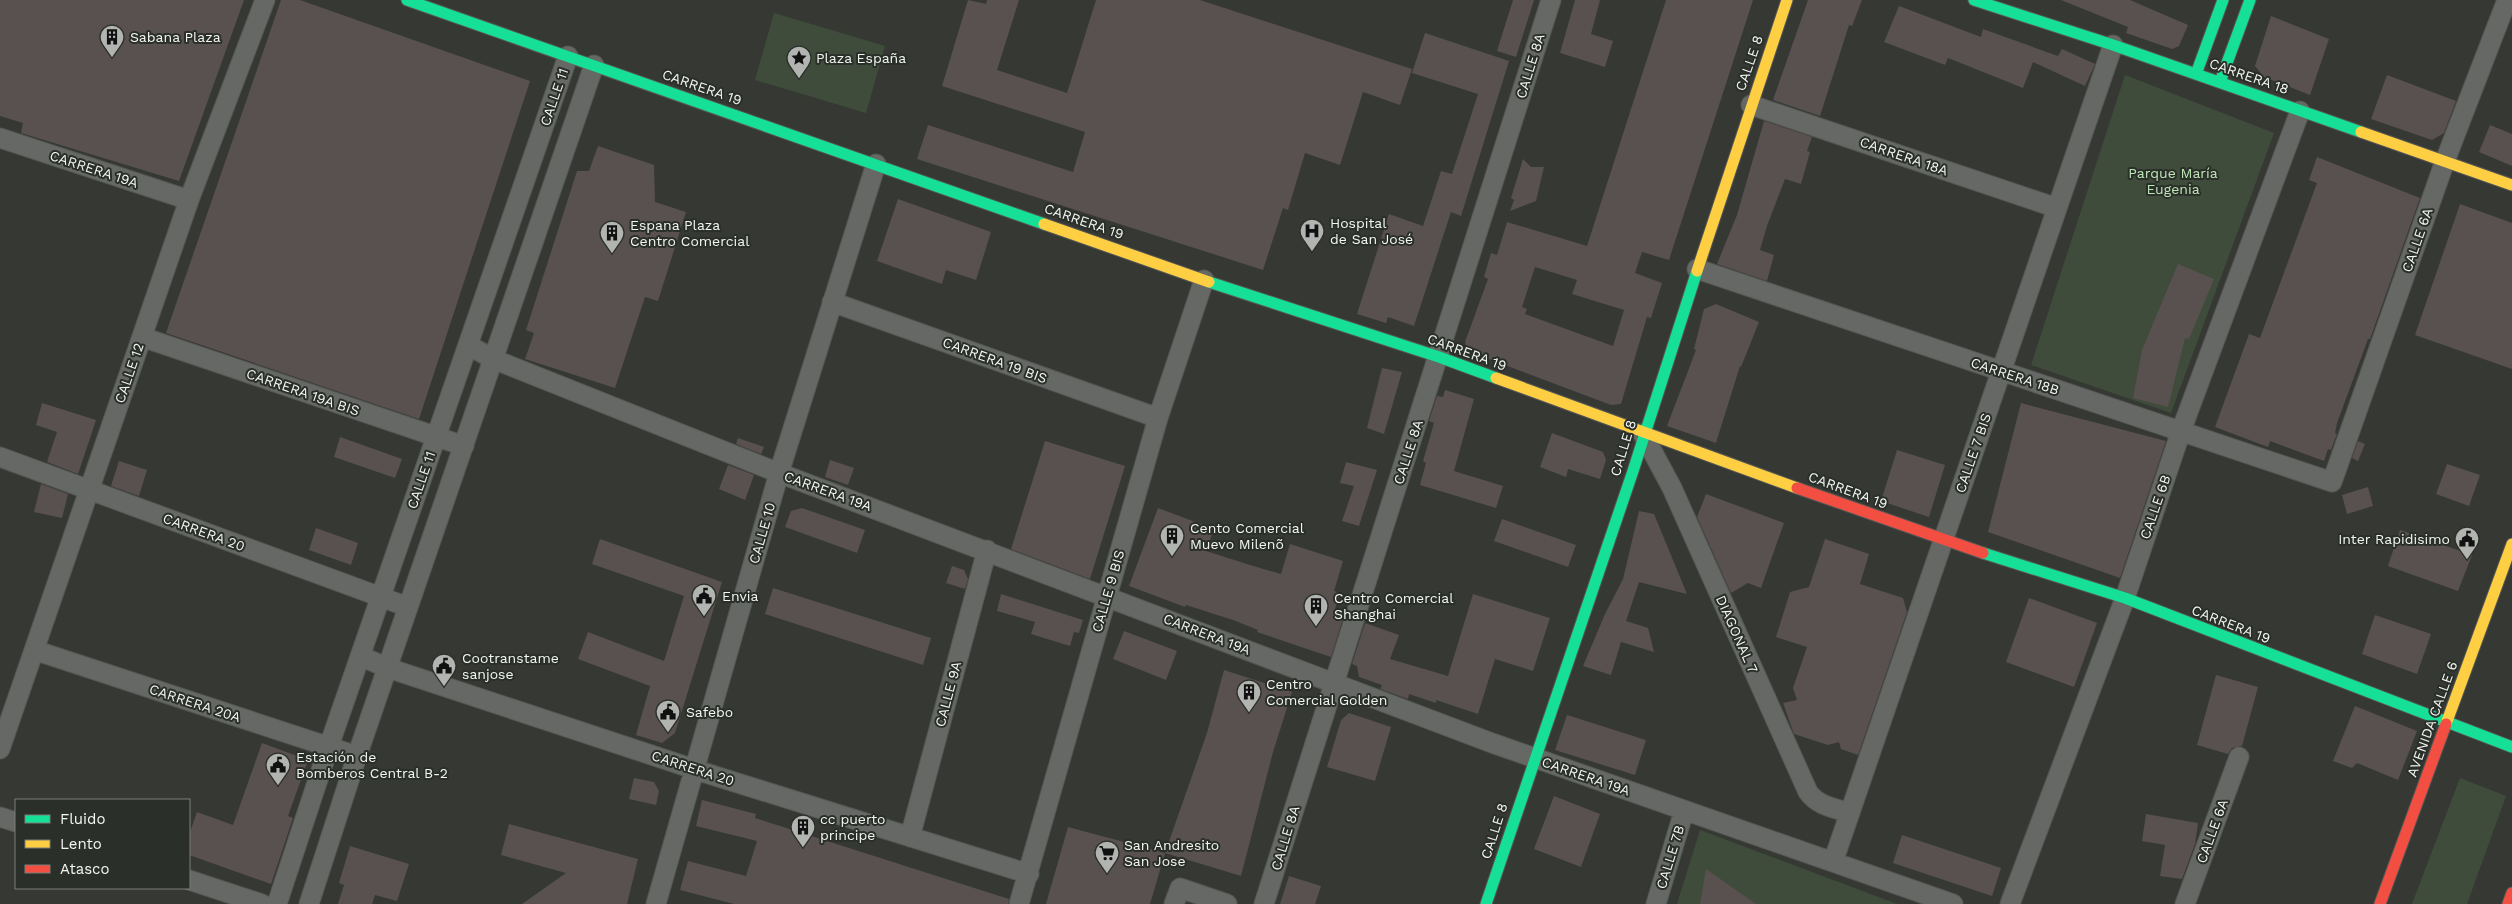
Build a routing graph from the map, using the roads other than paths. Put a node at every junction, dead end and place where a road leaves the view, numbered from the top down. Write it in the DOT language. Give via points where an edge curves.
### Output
graph roads {
  1 [pos="265,0"];
  2 [pos="1551,0"];
  3 [pos="1787,0"];
  4 [pos="1974,0"];
  5 [pos="2223,0"];
  6 [pos="2250,0"];
  7 [pos="2506,0"];
  8 [pos="411,1"];
  9 [pos="2009,5"];
  10 [pos="2113,45"];
  11 [pos="568,56"];
  12 [pos="594,65"];
  13 [pos="2196,74"];
  14 [pos="2220,82"];
  15 [pos="1751,105"];
  16 [pos="2300,111"];
  17 [pos="0,138"];
  18 [pos="2445,161"];
  19 [pos="876,164"];
  20 [pos="2512,185"];
  21 [pos="189,200"];
  22 [pos="2057,208"];
  23 [pos="1697,270"];
  24 [pos="1204,280"];
  25 [pos="832,302"];
  26 [pos="142,337"];
  27 [pos="468,345"];
  28 [pos="1439,357"];
  29 [pos="493,359"];
  30 [pos="2001,371"];
  31 [pos="1158,418"];
  32 [pos="2181,431"];
  33 [pos="1643,434"];
  34 [pos="436,437"];
  35 [pos="464,446"];
  36 [pos="0,457"];
  37 [pos="778,473"];
  38 [pos="2332,482"];
  39 [pos="89,490"];
  40 [pos="1943,540"];
  41 [pos="2512,544"];
  42 [pos="987,550"];
  43 [pos="1106,595"];
  44 [pos="380,597"];
  45 [pos="2124,598"];
  46 [pos="408,607"];
  47 [pos="34,650"];
  48 [pos="360,656"];
  49 [pos="388,668"];
  50 [pos="1334,683"];
  51 [pos="2446,724"];
  52 [pos="329,746"];
  53 [pos="2512,747"];
  54 [pos="0,749"];
  55 [pos="357,756"];
  56 [pos="2239,757"];
  57 [pos="1534,759"];
  58 [pos="696,769"];
  59 [pos="1684,811"];
  60 [pos="1850,813"];
  61 [pos="0,817"];
  62 [pos="15,822"];
  63 [pos="910,837"];
  64 [pos="1833,862"];
  65 [pos="1029,874"];
  66 [pos="190,880"];
  67 [pos="2512,893"];
  68 [pos="1177,896"];
  69 [pos="262,904"];
  70 [pos="277,904"];
  71 [pos="309,904"];
  72 [pos="656,904"];
  73 [pos="1019,904"];
  74 [pos="1227,904"];
  75 [pos="1264,904"];
  76 [pos="1486,904"];
  77 [pos="1656,904"];
  78 [pos="1953,904"];
  79 [pos="2010,904"];
  80 [pos="2185,904"];
  81 [pos="2380,904"];
  82 [pos="2508,904"];
  1 -- 21 [label="street, CALLE 12"];
  2 -- 28 [label="street, CALLE 8A"];
  3 -- 15 [label="street, CALLE 8"];
  4 -- 9 [label="street, CARRERA 18"];
  5 -- 13 [label="street"];
  6 -- 14 [label="street"];
  7 -- 18 [label="street, CALLE 6A"];
  8 -- 11 [label="street, CARRERA 19"];
  9 -- 10 [label="street, CARRERA 18"];
  10 -- 13 [label="street, CARRERA 18"];
  10 -- 22 [label="street, CALLE 7 BIS"];
  11 -- 12 [label="street, CARRERA 19"];
  11 -- 27 [label="street, CALLE 11"];
  12 -- 19 [label="street, CARRERA 19"];
  12 -- 29 [label="street, CALLE 11"];
  13 -- 14 [label="street, CARRERA 18"];
  14 -- 16 [label="street, CARRERA 18"];
  15 -- 22 [label="street, CARRERA 18A"];
  15 -- 23 [label="street, CALLE 8"];
  16 -- 18 [label="street, CARRERA 18"];
  16 -- 32 [label="street, CALLE 6B"];
  17 -- 21 [label="street, CARRERA 19A"];
  18 -- 20 [label="street, CARRERA 18"];
  18 -- 38 [label="street, CALLE 6A"];
  19 -- 24 [label="street, CARRERA 19"];
  19 -- 25 [label="street, CALLE 10"];
  21 -- 26 [label="street, CALLE 12"];
  22 -- 30 [label="street, CALLE 7 BIS"];
  23 -- 30 [label="street, CARRERA 18B"];
  23 -- 33 [label="street, CALLE 8"];
  24 -- 28 [label="street, CARRERA 19"];
  24 -- 31 [label="street, CALLE 9 BIS"];
  25 -- 31 [label="street, CARRERA 19 BIS"];
  25 -- 37 [label="street, CALLE 10"];
  26 -- 34 [label="street, CARRERA 19A BIS"];
  26 -- 39 [label="street, CALLE 12"];
  27 -- 29 [label="street, CARRERA 19A"];
  27 -- 34 [label="street, CALLE 11"];
  28 -- 33 [label="street, CARRERA 19"];
  28 -- 50 [label="street, CALLE 8A"];
  29 -- 35 [label="street, CALLE 11"];
  29 -- 37 [label="street, CARRERA 19A"];
  30 -- 32 [label="street, CARRERA 18B"];
  30 -- 40 [label="street, CALLE 7 BIS"];
  31 -- 43 [label="street, CALLE 9 BIS"];
  32 -- 38 [label="street, CARRERA 18B"];
  32 -- 45 [label="street, CALLE 6B"];
  33 -- 40 [label="street, CARRERA 19"];
  33 -- 57 [label="street, CALLE 8"];
  33 -- 60 [label="street, DIAGONAL 7" via="1672,488 1808,792 1814,800"];
  34 -- 35 [label="street, CARRERA 19A BIS"];
  34 -- 44 [label="street, CALLE 11"];
  35 -- 46 [label="street, CALLE 11"];
  36 -- 39 [label="street, CARRERA 20"];
  37 -- 42 [label="street, CARRERA 19A"];
  37 -- 58 [label="street, CALLE 10"];
  39 -- 44 [label="street, CARRERA 20"];
  39 -- 47 [label="street, CALLE 12"];
  40 -- 45 [label="street, CARRERA 19"];
  40 -- 60 [label="street, CALLE 7 BIS"];
  41 -- 51 [label="street, AVENIDA CALLE 6"];
  42 -- 43 [label="street, CARRERA 19A"];
  42 -- 63 [label="street, CALLE 9A"];
  43 -- 50 [label="street, CARRERA 19A"];
  43 -- 65 [label="street, CALLE 9 BIS"];
  44 -- 46 [label="street, CARRERA 20"];
  44 -- 48 [label="street, CALLE 11"];
  45 -- 51 [label="street, CARRERA 19"];
  45 -- 79 [label="street, CALLE 6B"];
  46 -- 49 [label="street, CALLE 11"];
  47 -- 52 [label="street, CARRERA 20A"];
  47 -- 54 [label="street, CALLE 12"];
  48 -- 49 [label="street, CARRERA 20"];
  48 -- 52 [label="street, CALLE 11"];
  49 -- 55 [label="street, CALLE 11"];
  49 -- 58 [label="street, CARRERA 20"];
  50 -- 57 [label="street, CARRERA 19A"];
  50 -- 75 [label="street, CALLE 8A"];
  51 -- 53 [label="street, CARRERA 19"];
  51 -- 81 [label="street, AVENIDA CALLE 6"];
  52 -- 55 [label="street, CARRERA 20A"];
  52 -- 70 [label="street, CALLE 11"];
  55 -- 71 [label="street, CALLE 11"];
  56 -- 80 [label="street, CALLE 6A"];
  57 -- 59 [label="street, CARRERA 19A"];
  57 -- 76 [label="street, CALLE 8"];
  58 -- 63 [label="street, CARRERA 20"];
  58 -- 72 [label="street, CALLE 10"];
  59 -- 64 [label="street, CARRERA 19A"];
  59 -- 77 [label="street, CALLE 7B"];
  60 -- 64 [label="street, CALLE 7 BIS"];
  61 -- 62 [label="street"];
  63 -- 65 [label="street, CARRERA 20"];
  64 -- 78 [label="street, CARRERA 19A"];
  65 -- 73 [label="street, CALLE 9 BIS"];
  66 -- 69 [label="street"];
  67 -- 82 [label="street"];
  68 -- 74 [label="street"];
}
